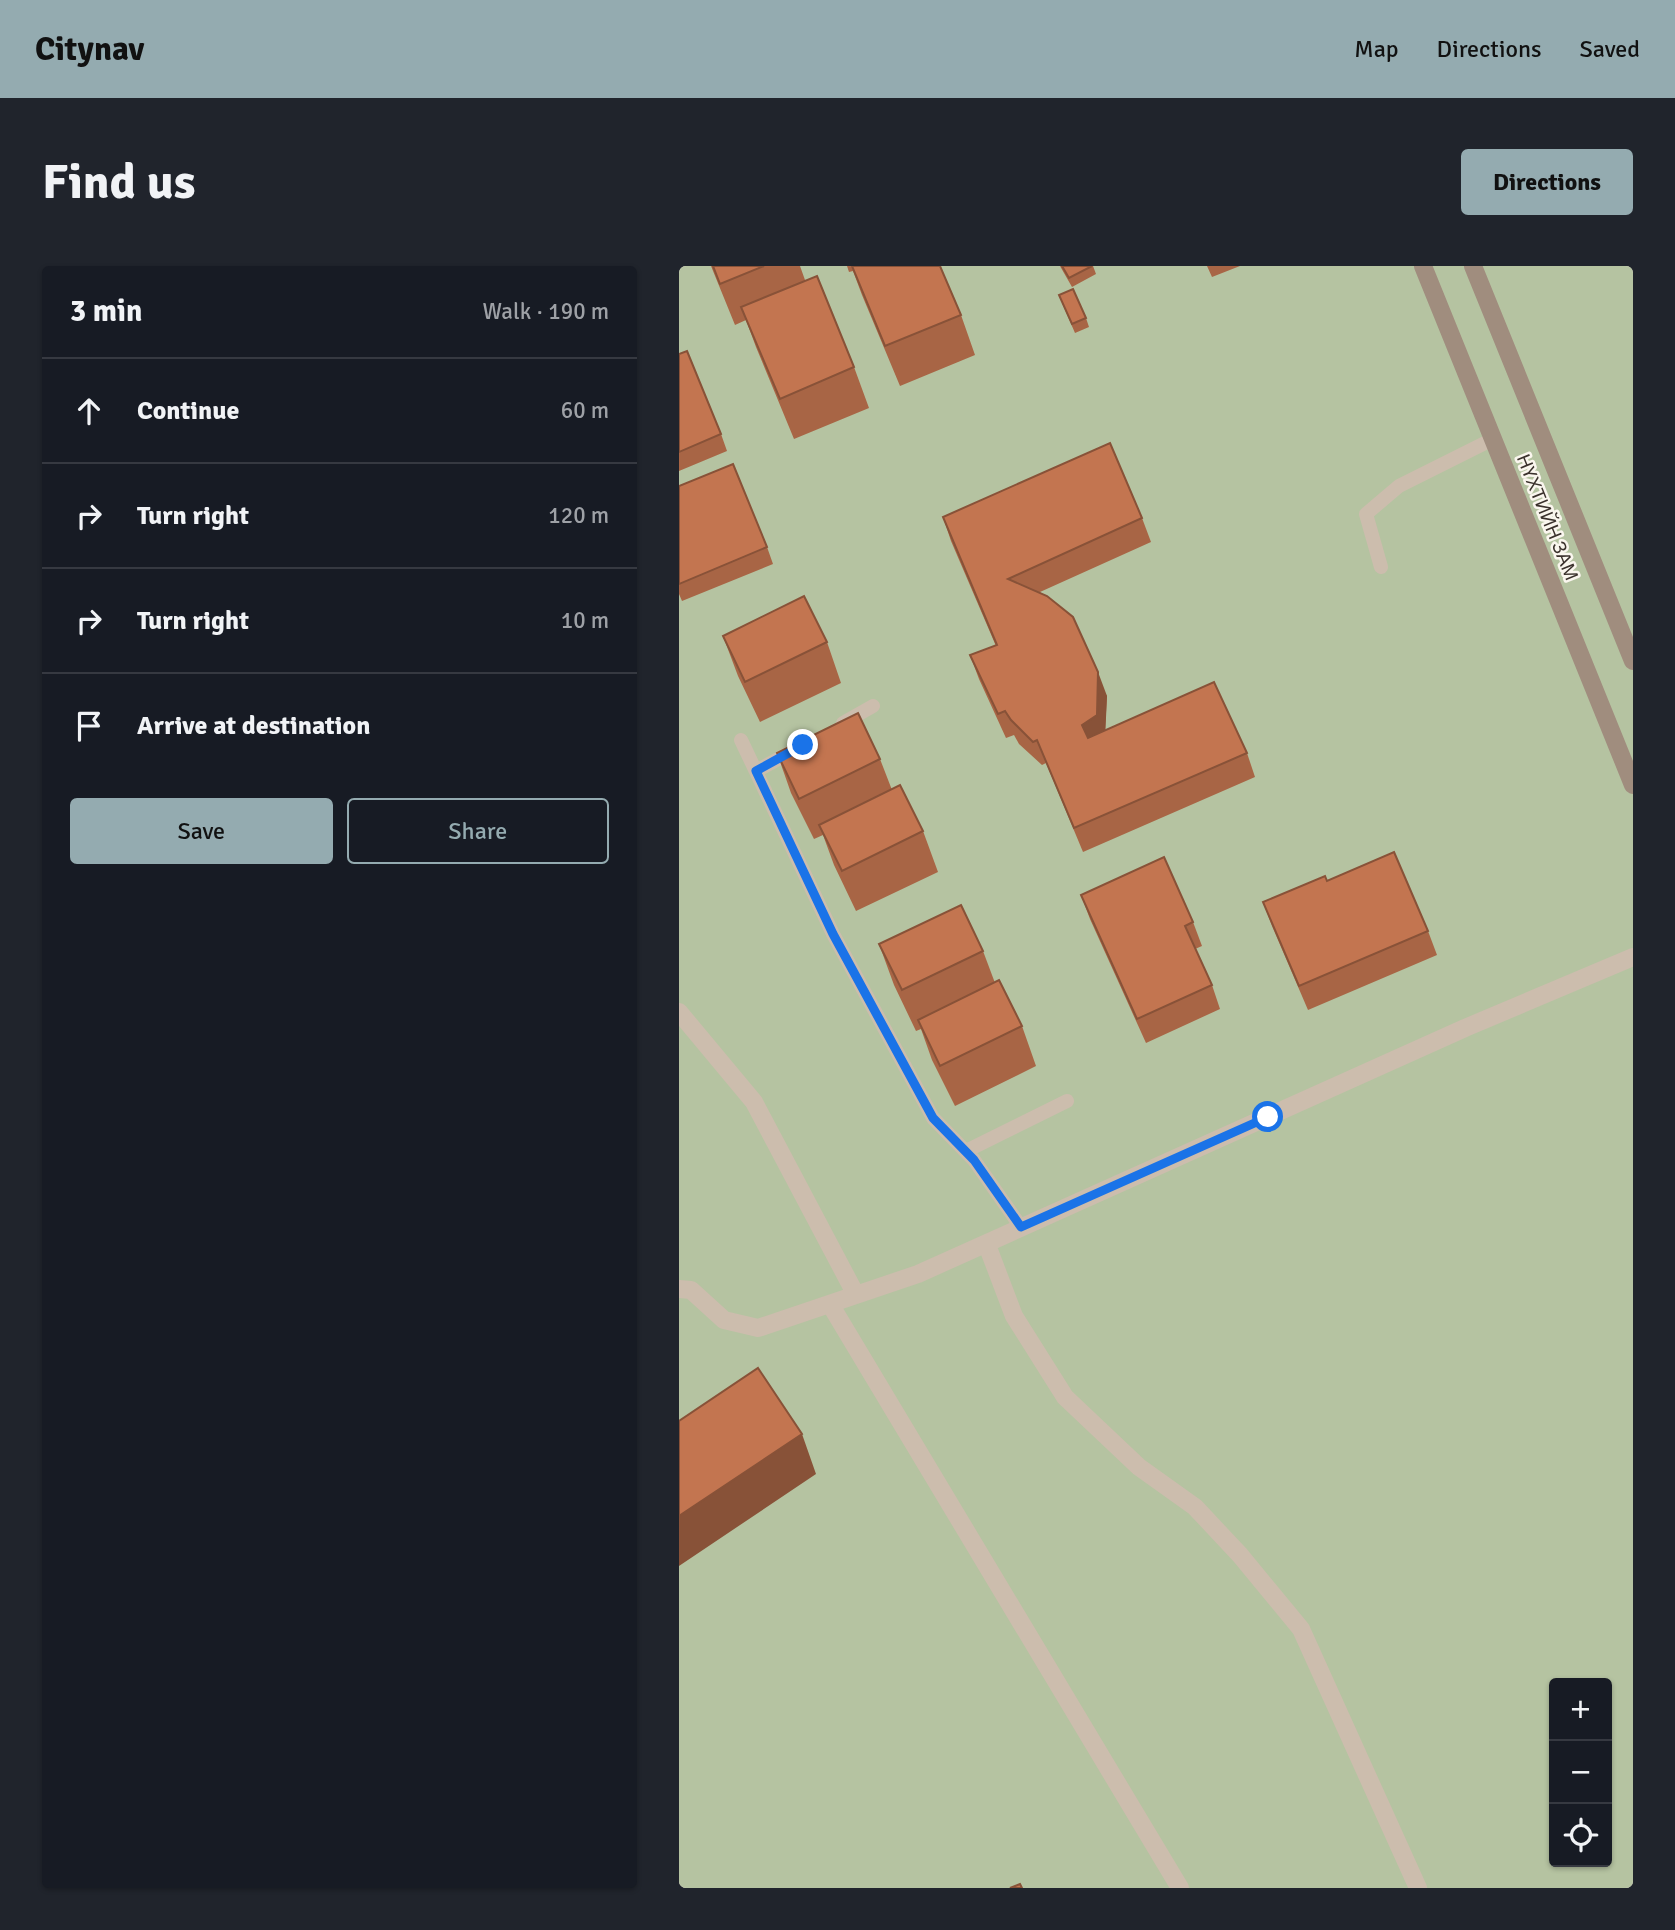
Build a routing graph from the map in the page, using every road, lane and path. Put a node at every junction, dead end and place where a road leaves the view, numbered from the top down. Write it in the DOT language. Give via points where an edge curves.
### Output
graph roads {
  1 [pos="1423,266"];
  2 [pos="1473,266"];
  3 [pos="1493,439"];
  4 [pos="1381,567"];
  5 [pos="1633,661"];
  6 [pos="873,706"];
  7 [pos="826,732"];
  8 [pos="741,740"];
  9 [pos="803,745"];
  10 [pos="756,771"];
  11 [pos="1633,785"];
  12 [pos="1633,957"];
  13 [pos="679,1012"];
  14 [pos="1067,1101"];
  15 [pos="966,1151"];
  16 [pos="1021,1227"];
  17 [pos="987,1245"];
  18 [pos="679,1289"];
  19 [pos="856,1295"];
  20 [pos="830,1304"];
  21 [pos="1180,1888"];
  22 [pos="1418,1888"];
  1 -- 3 [label="main road, НҮХТИЙН ЗАМ"];
  2 -- 5 [label="main road, НҮХТИЙН ЗАМ"];
  3 -- 4 [label="lane" via="1399,486 1366,514"];
  3 -- 11 [label="main road, НҮХТИЙН ЗАМ"];
  6 -- 7 [label="lane"];
  8 -- 10 [label="lane"];
  9 -- 10 [label="lane"];
  10 -- 15 [label="lane" via="833,934 933,1118"];
  12 -- 16 [label="street"];
  13 -- 19 [label="street" via="754,1102"];
  14 -- 15 [label="lane"];
  15 -- 16 [label="lane"];
  16 -- 17 [label="street"];
  17 -- 19 [label="street"];
  17 -- 22 [label="street" via="1014,1316 1065,1397 1139,1467 1195,1507 1301,1629"];
  18 -- 20 [label="street" via="691,1290 724,1320 758,1328"];
  19 -- 20 [label="street"];
  20 -- 21 [label="street"];
}
